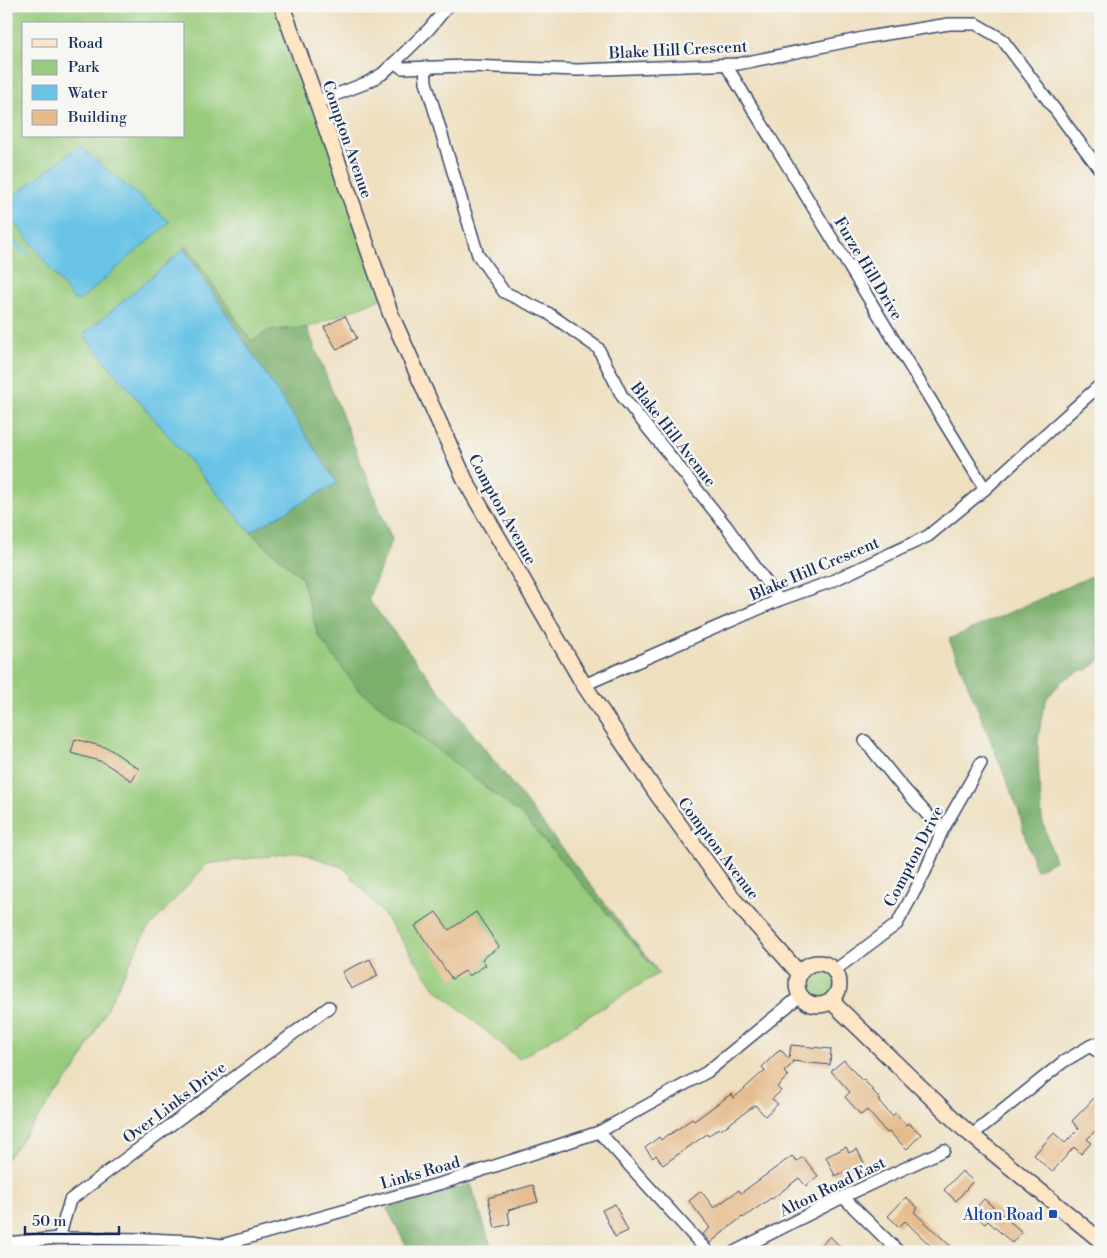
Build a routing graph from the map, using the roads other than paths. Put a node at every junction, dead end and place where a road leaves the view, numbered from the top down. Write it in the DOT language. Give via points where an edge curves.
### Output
graph roads {
  1 [pos="282,6"];
  2 [pos="448,6"];
  3 [pos="395,62"];
  4 [pos="726,65"];
  5 [pos="425,67"];
  6 [pos="317,102"];
  7 [pos="1101,172"];
  8 [pos="1101,384"];
  9 [pos="985,489"];
  10 [pos="779,600"];
  11 [pos="584,685"];
  12 [pos="865,741"];
  13 [pos="981,763"];
  14 [pos="942,831"];
  15 [pos="835,970"];
  16 [pos="800,973"];
  17 [pos="800,996"];
  18 [pos="830,1001"];
  19 [pos="329,1007"];
  20 [pos="1095,1044"];
  21 [pos="1101,1054"];
  22 [pos="599,1132"];
  23 [pos="972,1135"];
  24 [pos="944,1150"];
  25 [pos="843,1197"];
  26 [pos="59,1238"];
  27 [pos="1101,1241"];
  28 [pos="6,1243"];
  29 [pos="222,1248"];
  30 [pos="708,1252"];
  31 [pos="734,1252"];
  32 [pos="899,1252"];
  1 -- 6 [label="street, Compton Avenue"];
  2 -- 3 [label="street"];
  3 -- 5 [label="street, Blake Hill Crescent" via="402,68"];
  3 -- 6 [label="street" via="366,83"];
  4 -- 5 [label="street, Blake Hill Crescent" via="578,70"];
  4 -- 7 [label="street, Blake Hill Crescent" via="868,37 949,24 976,24 1002,39"];
  4 -- 9 [label="street, Furze Hill Drive"];
  5 -- 10 [label="street, Blake Hill Avenue" via="426,82 478,255 504,292 548,312 598,348 622,396 727,527"];
  6 -- 11 [label="street, Compton Avenue" via="391,315 466,482"];
  8 -- 9 [label="street, Blake Hill Crescent"];
  9 -- 10 [label="street, Blake Hill Crescent" via="928,536 830,582"];
  10 -- 11 [label="street, Blake Hill Crescent"];
  11 -- 16 [label="street, Compton Avenue" via="734,900"];
  12 -- 14 [label="street"];
  13 -- 14 [label="street, Compton Drive"];
  14 -- 15 [label="street, Compton Drive" via="925,872 897,924"];
  15 -- 16 [label="street" via="826,963 818,962 804,967"];
  15 -- 18 [label="street" via="840,985"];
  16 -- 17 [label="street" via="796,982"];
  17 -- 18 [label="street" via="811,1004 824,1005"];
  17 -- 22 [label="street, Links Road" via="707,1072"];
  18 -- 23 [label="street"];
  19 -- 26 [label="street, Over Links Drive" via="70,1200"];
  20 -- 21 [label="street"];
  20 -- 23 [label="street" via="1064,1062"];
  22 -- 29 [label="street, Links Road" via="449,1181"];
  22 -- 30 [label="street"];
  23 -- 27 [label="street"];
  24 -- 25 [label="street, Alton Road East"];
  25 -- 31 [label="street, Alton Road East"];
  25 -- 32 [label="street"];
  26 -- 28 [label="street, Links Road"];
  26 -- 29 [label="street, Links Road" via="192,1240"];
}
